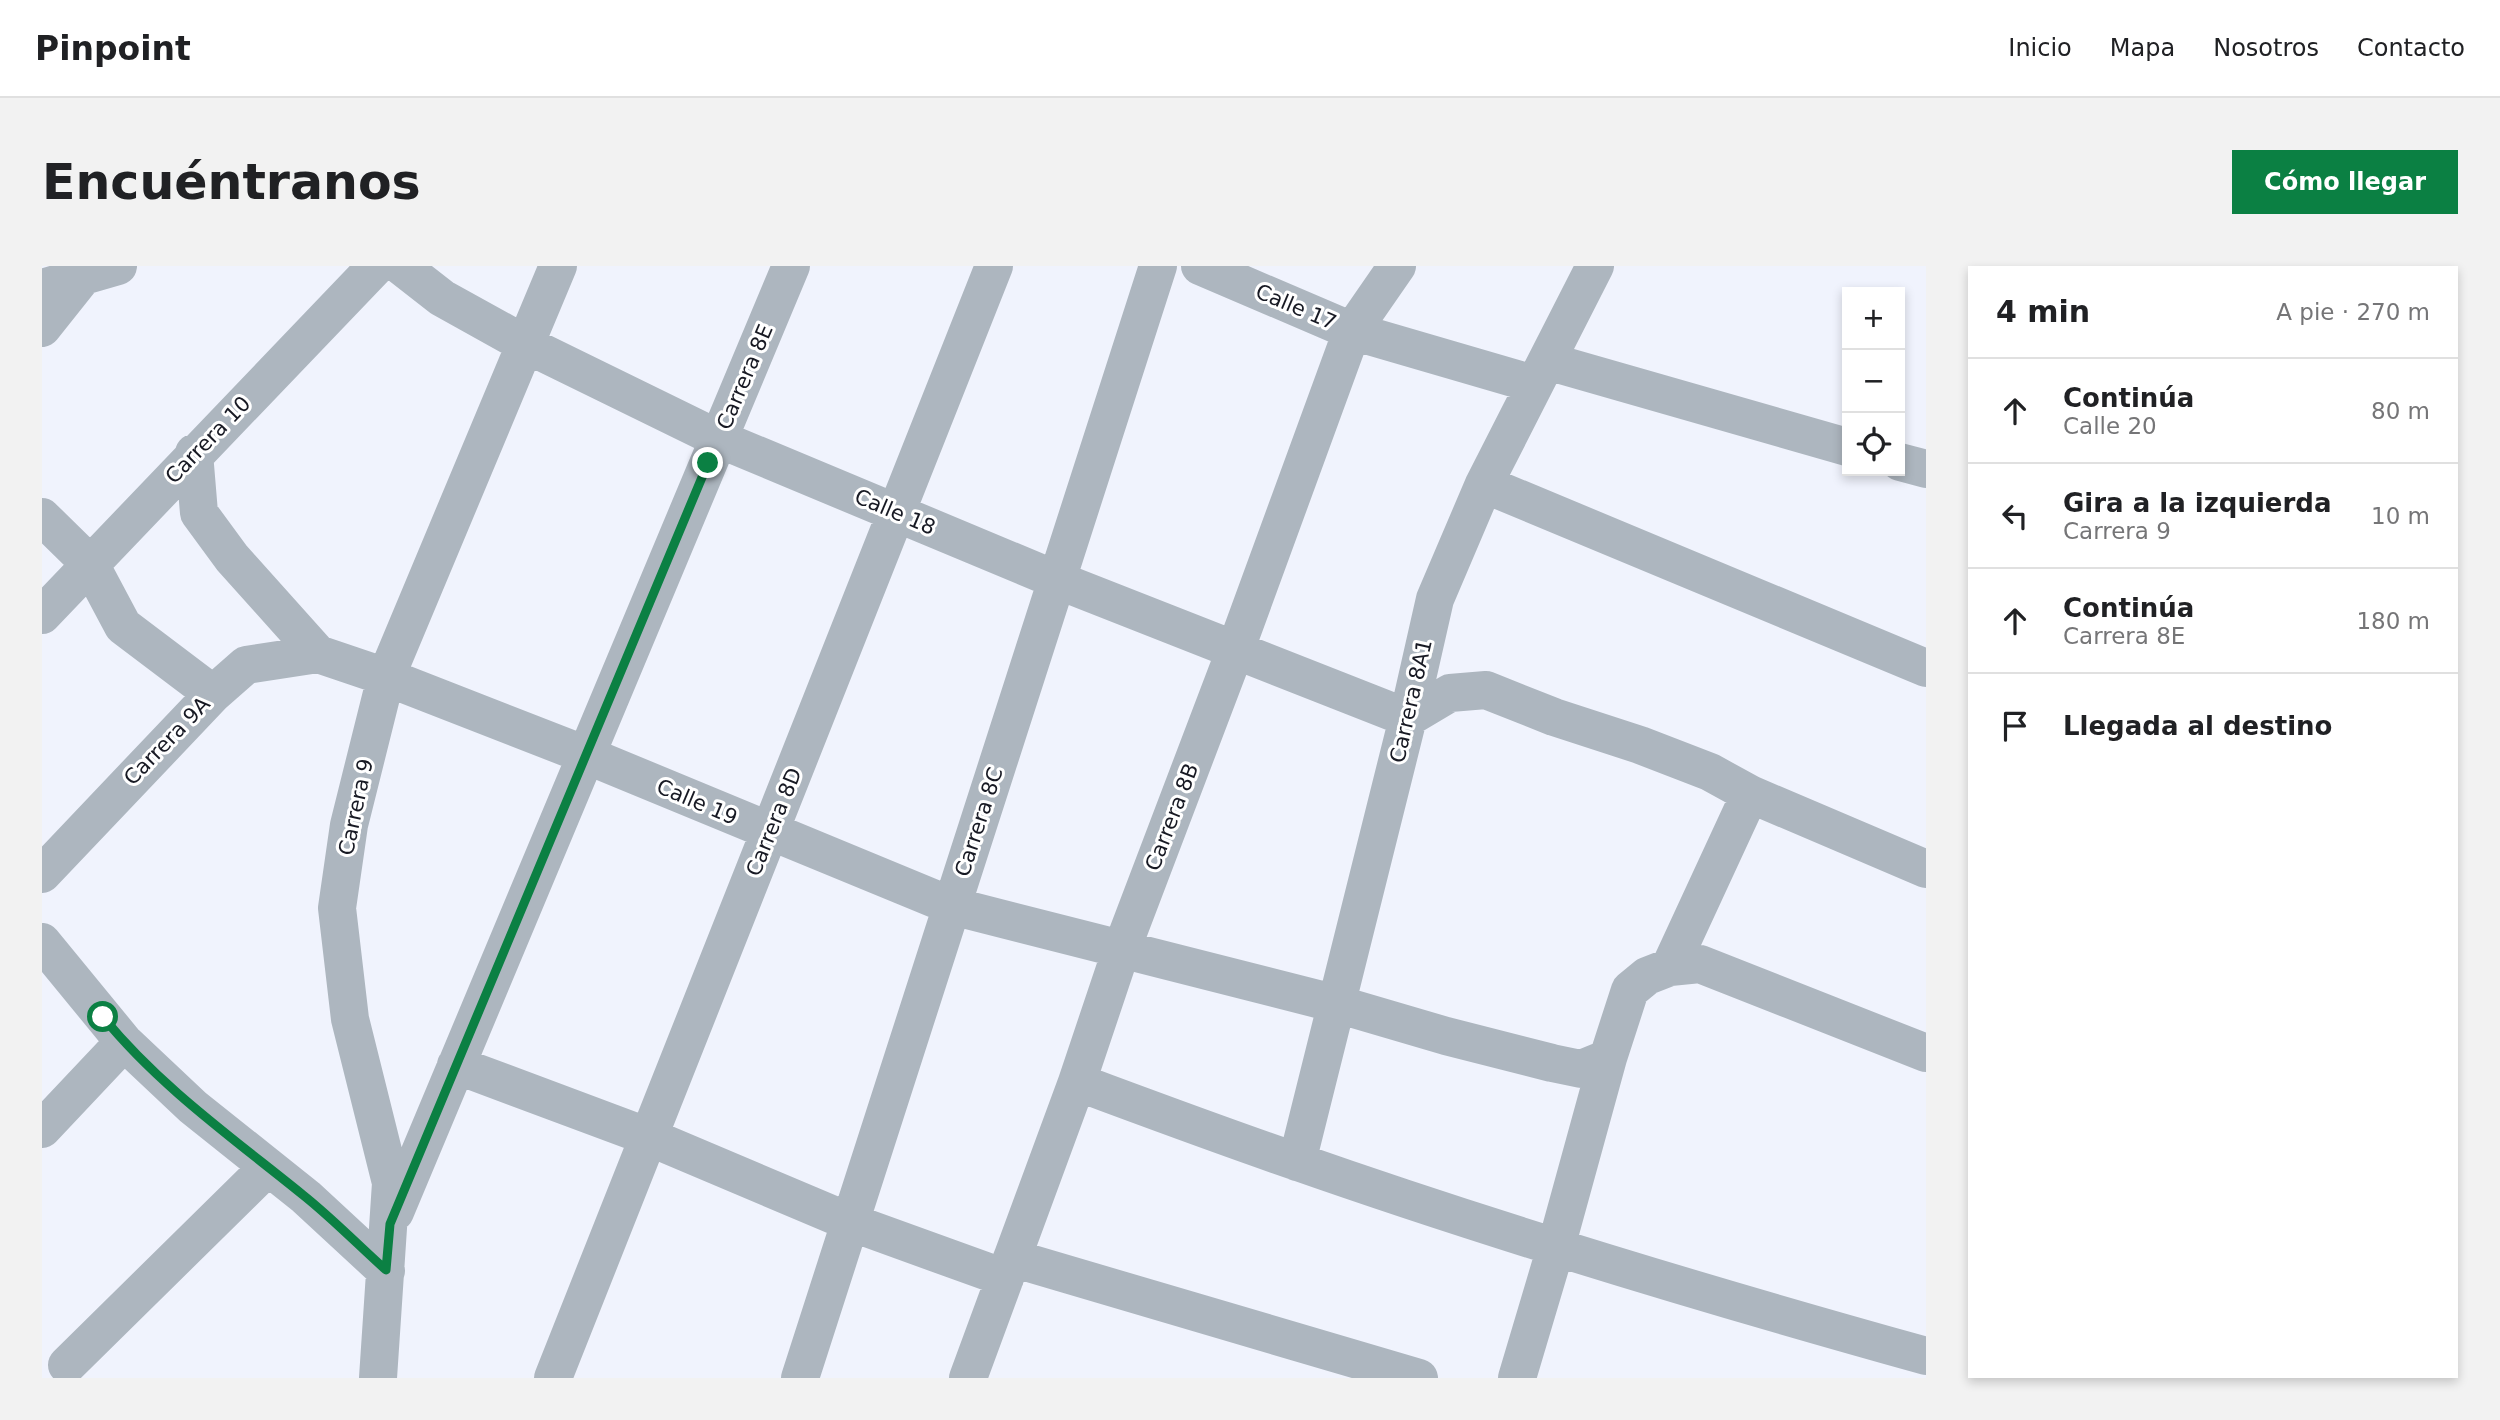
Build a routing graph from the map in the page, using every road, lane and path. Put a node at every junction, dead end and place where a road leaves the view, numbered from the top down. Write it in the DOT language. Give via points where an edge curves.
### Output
graph roads {
  1 [pos="118,266"];
  2 [pos="376,266"];
  3 [pos="401,266"];
  4 [pos="558,266"];
  5 [pos="791,266"];
  6 [pos="994,266"];
  7 [pos="1158,266"];
  8 [pos="1200,266"];
  9 [pos="1397,266"];
  10 [pos="1595,266"];
  11 [pos="80,272"];
  12 [pos="1250,275"];
  13 [pos="42,288"];
  14 [pos="42,328"];
  15 [pos="1352,331"];
  16 [pos="525,344"];
  17 [pos="1541,373"];
  18 [pos="719,439"];
  19 [pos="1842,446"];
  20 [pos="194,453"];
  21 [pos="1905,464"];
  22 [pos="1926,470"];
  23 [pos="1484,484"];
  24 [pos="897,512"];
  25 [pos="42,517"];
  26 [pos="90,564"];
  27 [pos="1056,580"];
  28 [pos="42,615"];
  29 [pos="1235,651"];
  30 [pos="318,654"];
  31 [pos="1926,668"];
  32 [pos="386,677"];
  33 [pos="213,694"];
  34 [pos="1408,718"];
  35 [pos="586,755"];
  36 [pos="1750,794"];
  37 [pos="769,833"];
  38 [pos="1926,869"];
  39 [pos="42,874"];
  40 [pos="952,906"];
  41 [pos="42,943"];
  42 [pos="1121,951"];
  43 [pos="1670,967"];
  44 [pos="1337,1004"];
  45 [pos="124,1042"];
  46 [pos="1926,1053"];
  47 [pos="1608,1058"];
  48 [pos="456,1065"];
  49 [pos="1077,1082"];
  50 [pos="42,1129"];
  51 [pos="649,1137"];
  52 [pos="1297,1162"];
  53 [pos="268,1167"];
  54 [pos="850,1222"];
  55 [pos="390,1224"];
  56 [pos="1556,1247"];
  57 [pos="1008,1268"];
  58 [pos="386,1270"];
  59 [pos="1926,1356"];
  60 [pos="63,1364"];
  61 [pos="378,1378"];
  62 [pos="553,1378"];
  63 [pos="800,1378"];
  64 [pos="968,1378"];
  65 [pos="1419,1378"];
  66 [pos="1517,1378"];
  1 -- 11 [label="street"];
  2 -- 20 [label="street, Carrera 10"];
  3 -- 16 [label="street, Calle 18" via="442,298"];
  4 -- 16 [label="street, Carrera 9"];
  5 -- 18 [label="street, Carrera 8E"];
  6 -- 24 [label="street, Carrera 8D"];
  7 -- 27 [label="street, Carrera 8C"];
  8 -- 12 [label="street, Calle 17"];
  9 -- 15 [label="street, Carrera 8B"];
  10 -- 17 [label="street, Carrera 8A1"];
  11 -- 13 [label="street"];
  11 -- 14 [label="street"];
  12 -- 15 [label="street, Calle 17"];
  15 -- 17 [label="street, Calle 17"];
  15 -- 29 [label="street, Carrera 8B"];
  16 -- 18 [label="street, Calle 18"];
  16 -- 32 [label="street, Carrera 9"];
  17 -- 19 [label="street, Calle 17"];
  17 -- 23 [label="street, Carrera 8A1"];
  18 -- 24 [label="street, Calle 18"];
  18 -- 35 [label="street, Carrera 8E"];
  20 -- 26 [label="street, Carrera 10"];
  20 -- 30 [label="street" via="199,513 232,558"];
  21 -- 22 [label="street"];
  23 -- 31 [label="street"];
  23 -- 34 [label="street, Carrera 8A1" via="1435,599"];
  24 -- 27 [label="street, Calle 18"];
  24 -- 37 [label="street, Carrera 8D"];
  25 -- 26 [label="street"];
  26 -- 28 [label="street, Carrera 10"];
  26 -- 33 [label="street" via="123,626"];
  27 -- 29 [label="street, Calle 18"];
  27 -- 40 [label="street, Carrera 8C"];
  29 -- 34 [label="street, Calle 18"];
  29 -- 42 [label="street, Carrera 8B"];
  30 -- 32 [label="street, Calle 19"];
  30 -- 33 [label="street, Carrera 9A" via="246,664"];
  32 -- 35 [label="street, Calle 19"];
  32 -- 55 [label="street, Carrera 9" via="349,825 337,908 350,1019 391,1183"];
  33 -- 39 [label="street, Carrera 9A"];
  34 -- 36 [label="street" via="1450,693 1486,690 1710,772"];
  34 -- 44 [label="street, Carrera 8A1"];
  35 -- 37 [label="street, Calle 19"];
  35 -- 48 [label="street, Carrera 8E"];
  36 -- 38 [label="street"];
  36 -- 43 [label="street"];
  37 -- 40 [label="street, Calle 19"];
  37 -- 51 [label="street, Carrera 8D"];
  40 -- 42 [label="street, Calle 19"];
  40 -- 54 [label="street, Carrera 8C"];
  41 -- 45 [label="street"];
  42 -- 44 [label="street, Calle 19"];
  42 -- 49 [label="street, Carrera 8B"];
  43 -- 46 [label="street" via="1700,964"];
  43 -- 47 [label="street" via="1647,976 1630,990"];
  44 -- 47 [label="street, Calle 19" via="1581,1069"];
  44 -- 52 [label="street, Carrera 8A1"];
  45 -- 50 [label="street"];
  45 -- 53 [label="street" via="193,1107"];
  47 -- 56 [label="street"];
  48 -- 51 [label="street"];
  48 -- 55 [label="street, Carrera 8E"];
  49 -- 52 [label="street"];
  49 -- 57 [label="street, Carrera 8B"];
  51 -- 54 [label="street"];
  51 -- 62 [label="street, Carrera 8D"];
  52 -- 56 [label="street"];
  53 -- 58 [label="street"];
  53 -- 60 [label="street"];
  54 -- 57 [label="street"];
  54 -- 63 [label="street, Carrera 8C"];
  55 -- 58 [label="street, Carrera 9"];
  56 -- 59 [label="street"];
  56 -- 66 [label="street"];
  57 -- 64 [label="street, Carrera 8B"];
  57 -- 65 [label="street"];
  58 -- 61 [label="street, Carrera 9"];
}
